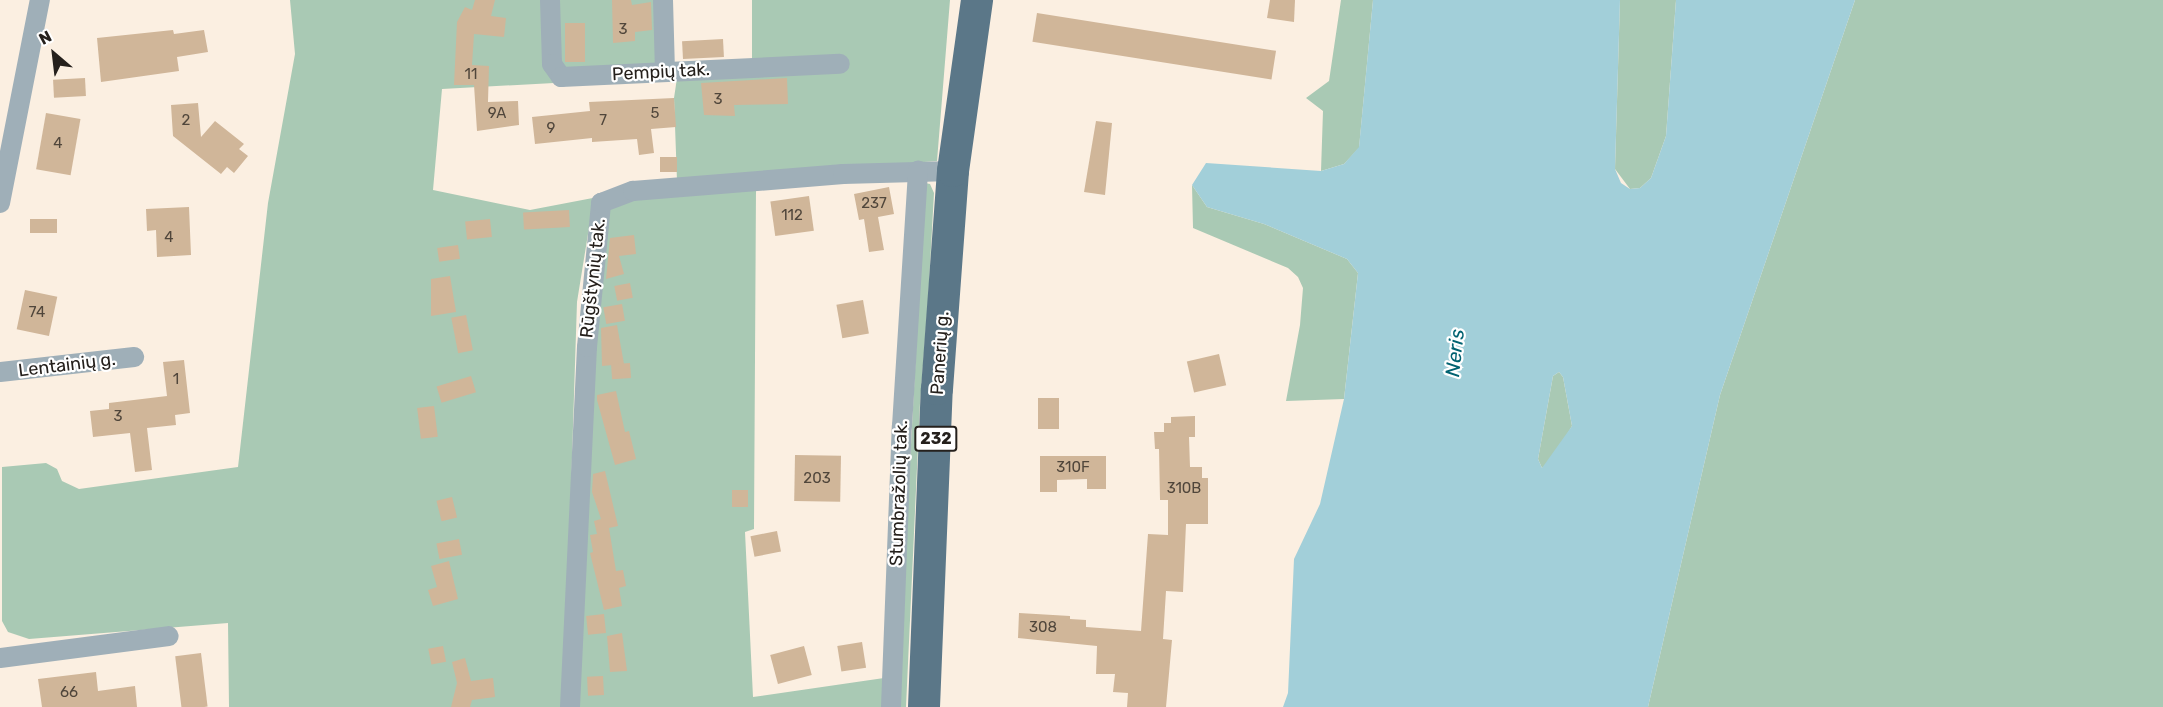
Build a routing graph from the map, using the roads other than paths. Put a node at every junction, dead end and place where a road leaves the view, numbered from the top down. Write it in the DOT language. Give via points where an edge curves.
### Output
graph roads {
  1 [pos="40,0"];
  2 [pos="550,0"];
  3 [pos="663,0"];
  4 [pos="977,0"];
  5 [pos="840,64"];
  6 [pos="665,72"];
  7 [pos="918,171"];
  8 [pos="952,171"];
  9 [pos="1,203"];
  10 [pos="134,357"];
  11 [pos="0,372"];
  12 [pos="169,636"];
  13 [pos="0,658"];
  14 [pos="570,707"];
  15 [pos="891,707"];
  16 [pos="924,707"];
  1 -- 9 [label="street"];
  2 -- 6 [label="street, Pempių tak." via="552,64 561,77"];
  3 -- 6 [label="street"];
  4 -- 8 [label="main road, Panerių g. / 232"];
  5 -- 6 [label="street, Pempių tak."];
  7 -- 8 [label="street, Rūgštynių tak."];
  7 -- 14 [label="street, Rūgštynių tak." via="633,191 601,203 587,347"];
  7 -- 15 [label="street, Stumbražolių tak." via="902,426"];
  8 -- 16 [label="main road, Panerių g. / 232"];
  10 -- 11 [label="street, Lentainių g."];
  12 -- 13 [label="street"];
}
